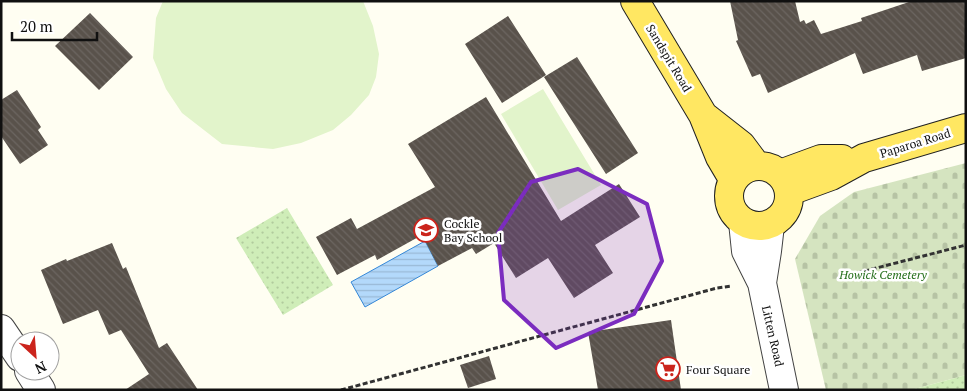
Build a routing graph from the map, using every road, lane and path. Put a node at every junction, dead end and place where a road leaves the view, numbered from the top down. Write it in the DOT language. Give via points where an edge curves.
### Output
graph roads {
  1 [pos="635,1"];
  2 [pos="703,115"];
  3 [pos="966,128"];
  4 [pos="775,177"];
  5 [pos="733,179"];
  6 [pos="756,224"];
  7 [pos="966,245"];
  8 [pos="857,273"];
  9 [pos="762,283"];
  10 [pos="1,329"];
  11 [pos="10,342"];
  12 [pos="341,390"];
  13 [pos="784,390"];
  1 -- 2 [label="main road, Sandspit Road"];
  2 -- 4 [label="main road, Sandspit Road"];
  2 -- 5 [label="main road, Sandspit Road"];
  3 -- 4 [label="main road, Paparoa Road" via="864,158 831,176"];
  4 -- 5 [label="main road" via="743,169"];
  4 -- 6 [label="main road" via="788,205 781,217"];
  5 -- 6 [label="main road" via="728,195 732,211"];
  6 -- 9 [label="street, Litten Road" via="767,251"];
  7 -- 8 [label="path"];
  9 -- 12 [label="path" via="717,288"];
  9 -- 13 [label="street, Litten Road"];
  10 -- 11 [label="street"];
}
